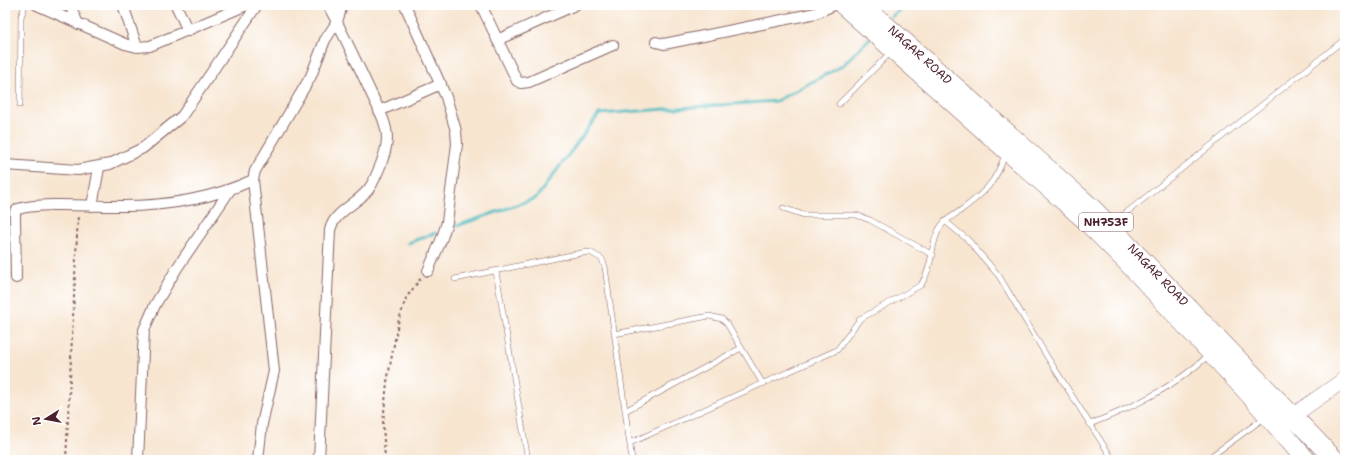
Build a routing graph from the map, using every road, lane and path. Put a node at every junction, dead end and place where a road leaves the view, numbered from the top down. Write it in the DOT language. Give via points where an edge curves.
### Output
graph roads {
  1 [pos="25,5"];
  2 [pos="37,5"];
  3 [pos="70,5"];
  4 [pos="123,5"];
  5 [pos="176,5"];
  6 [pos="247,5"];
  7 [pos="257,5"];
  8 [pos="328,5"];
  9 [pos="342,5"];
  10 [pos="405,5"];
  11 [pos="481,5"];
  12 [pos="574,5"];
  13 [pos="834,5"];
  14 [pos="843,5"];
  15 [pos="863,5"];
  16 [pos="337,22"];
  17 [pos="78,24"];
  18 [pos="188,31"];
  19 [pos="1345,39"];
  20 [pos="497,40"];
  21 [pos="656,42"];
  22 [pos="614,45"];
  23 [pos="137,47"];
  24 [pos="893,50"];
  25 [pos="441,84"];
  26 [pos="839,104"];
  27 [pos="20,105"];
  28 [pos="379,111"];
  29 [pos="1006,150"];
  30 [pos="5,165"];
  31 [pos="99,168"];
  32 [pos="252,180"];
  33 [pos="230,190"];
  34 [pos="79,206"];
  35 [pos="92,206"];
  36 [pos="783,208"];
  37 [pos="945,221"];
  38 [pos="1110,226"];
  39 [pos="932,255"];
  40 [pos="428,271"];
  41 [pos="496,272"];
  42 [pos="16,278"];
  43 [pos="455,279"];
  44 [pos="614,334"];
  45 [pos="741,348"];
  46 [pos="1211,353"];
  47 [pos="1345,379"];
  48 [pos="763,384"];
  49 [pos="625,411"];
  50 [pos="1280,419"];
  51 [pos="1090,424"];
  52 [pos="630,443"];
  53 [pos="66,460"];
  54 [pos="138,460"];
  55 [pos="258,460"];
  56 [pos="319,460"];
  57 [pos="385,460"];
  58 [pos="528,460"];
  59 [pos="632,460"];
  60 [pos="1113,460"];
  61 [pos="1206,460"];
  62 [pos="1306,460"];
  63 [pos="1335,460"];
  1 -- 27 [label="lane" via="21,16"];
  2 -- 17 [label="street"];
  3 -- 17 [label="street"];
  4 -- 23 [label="street"];
  5 -- 18 [label="street"];
  6 -- 18 [label="street"];
  7 -- 31 [label="street" via="182,116 143,148"];
  8 -- 16 [label="street"];
  9 -- 16 [label="street"];
  10 -- 25 [label="street"];
  11 -- 20 [label="street"];
  12 -- 20 [label="street"];
  13 -- 21 [label="street" via="816,13 664,44"];
  14 -- 24 [label="highway, NAGAR ROAD / NH753F"];
  15 -- 38 [label="highway, NAGAR ROAD / NH753F"];
  16 -- 28 [label="street"];
  16 -- 32 [label="street" via="324,40 311,76"];
  17 -- 23 [label="street"];
  18 -- 23 [label="street" via="150,46"];
  19 -- 38 [label="lane"];
  20 -- 22 [label="street" via="517,81 521,83 529,82"];
  24 -- 26 [label="lane"];
  24 -- 29 [label="highway, NAGAR ROAD / NH753F"];
  25 -- 28 [label="street"];
  25 -- 40 [label="street" via="456,131 457,144 447,222"];
  28 -- 56 [label="street" via="387,138 372,184 335,218 330,230"];
  29 -- 37 [label="lane" via="1000,170 992,184 984,193"];
  29 -- 46 [label="highway, NAGAR ROAD / NH753F" via="1084,219"];
  30 -- 31 [label="street" via="78,170"];
  31 -- 35 [label="street"];
  32 -- 33 [label="street"];
  32 -- 55 [label="street" via="274,371 262,424"];
  33 -- 35 [label="street" via="189,201"];
  33 -- 54 [label="street" via="177,268 155,305 144,330"];
  34 -- 35 [label="street"];
  34 -- 42 [label="street" via="24,208 15,212"];
  34 -- 53 [label="path"];
  36 -- 39 [label="lane" via="804,215 856,215 870,220"];
  37 -- 39 [label="lane" via="940,228"];
  37 -- 51 [label="lane" via="968,240 999,276"];
  38 -- 50 [label="highway, NAGAR ROAD / NH753F"];
  39 -- 48 [label="lane" via="927,276 921,285 860,319 837,350"];
  40 -- 57 [label="path" via="406,298 398,323 387,382 383,423"];
  41 -- 43 [label="lane"];
  41 -- 44 [label="lane" via="581,253 590,252 597,255 605,267"];
  41 -- 58 [label="lane"];
  44 -- 45 [label="lane" via="717,316 727,324"];
  44 -- 49 [label="lane"];
  45 -- 48 [label="lane"];
  45 -- 49 [label="lane"];
  46 -- 50 [label="highway, NAGAR ROAD / NH753F"];
  46 -- 51 [label="lane" via="1179,380 1151,397"];
  47 -- 50 [label="main road"];
  48 -- 52 [label="lane"];
  49 -- 52 [label="lane"];
  50 -- 61 [label="lane"];
  50 -- 62 [label="highway, NAGAR ROAD / NH753F"];
  50 -- 63 [label="highway, NAGAR ROAD / NH753F"];
  51 -- 60 [label="lane"];
  52 -- 59 [label="lane"];
}
